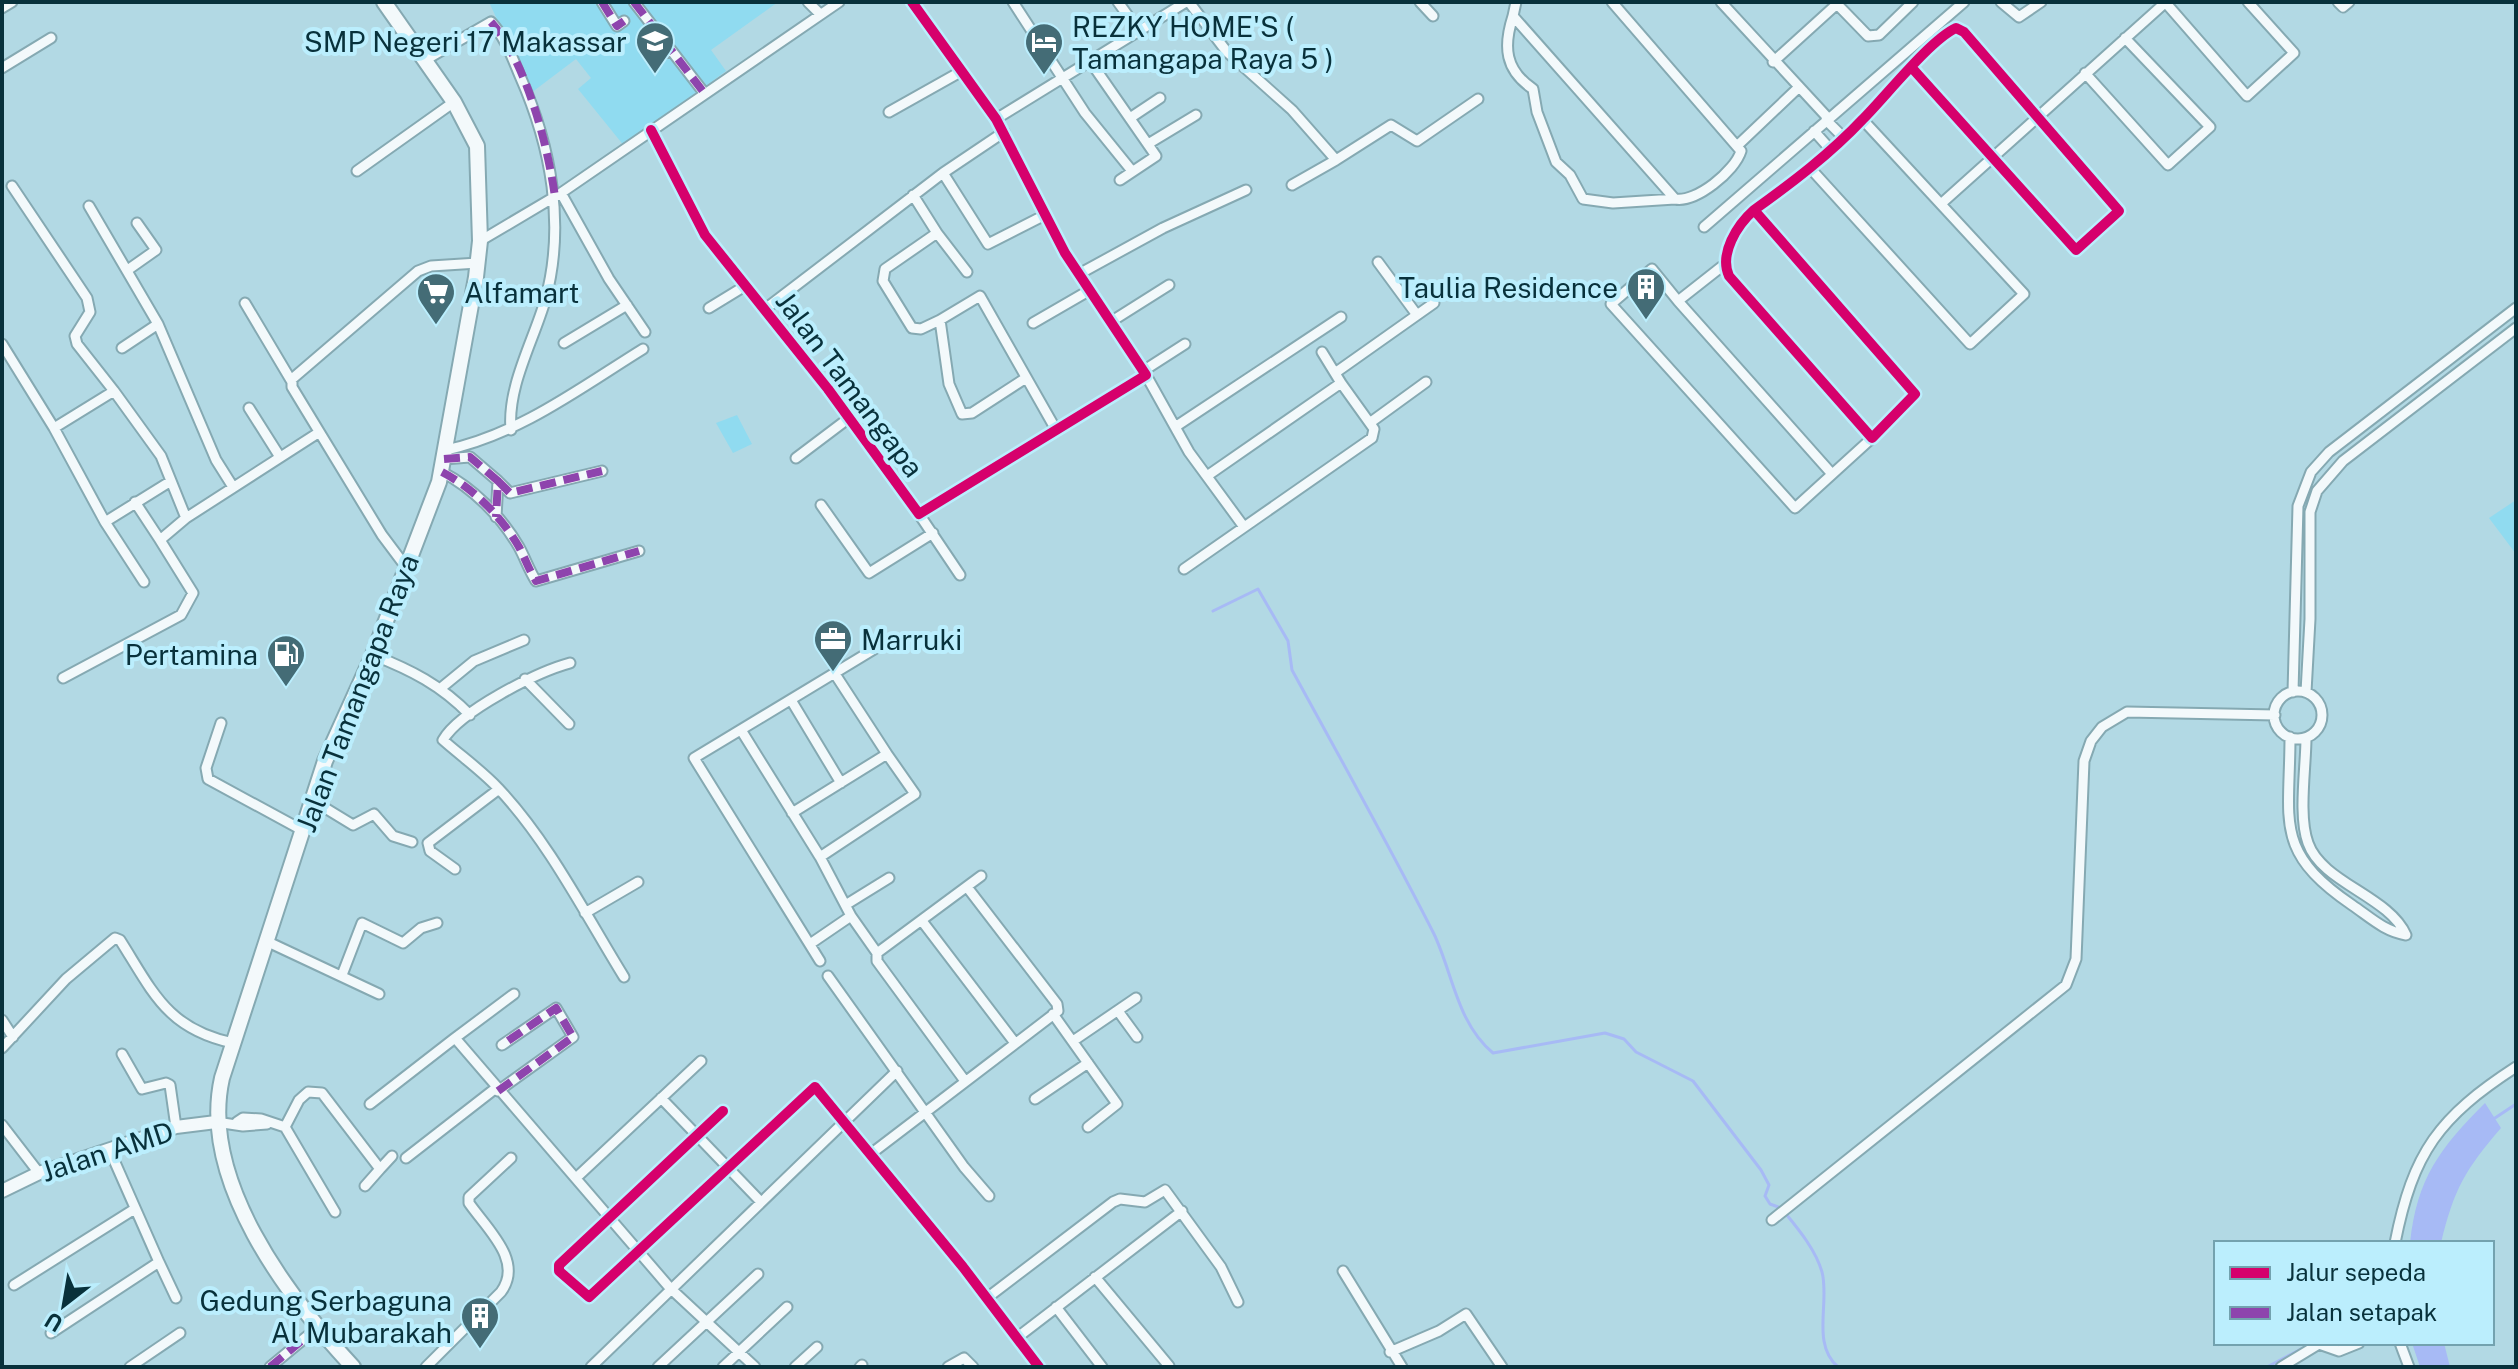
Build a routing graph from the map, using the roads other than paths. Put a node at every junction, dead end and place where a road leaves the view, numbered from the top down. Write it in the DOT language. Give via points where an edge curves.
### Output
graph roads {
  1 [pos="12,2"];
  2 [pos="384,2"];
  3 [pos="602,2"];
  4 [pos="634,2"];
  5 [pos="808,2"];
  6 [pos="839,2"];
  7 [pos="912,2"];
  8 [pos="1013,2"];
  9 [pos="1118,2"];
  10 [pos="1187,2"];
  11 [pos="1420,2"];
  12 [pos="1516,2"];
  13 [pos="1612,2"];
  14 [pos="1721,2"];
  15 [pos="1913,2"];
  16 [pos="1964,2"];
  17 [pos="2001,2"];
  18 [pos="2041,2"];
  19 [pos="2165,2"];
  20 [pos="2248,2"];
  21 [pos="2338,2"];
  22 [pos="2349,2"];
  23 [pos="1836,3"];
  24 [pos="2,8"];
  25 [pos="820,14"];
  26 [pos="1433,16"];
  27 [pos="1513,16"];
  28 [pos="624,21"];
  29 [pos="1139,31"];
  30 [pos="51,38"];
  31 [pos="2125,38"];
  32 [pos="671,50"];
  33 [pos="651,59"];
  34 [pos="425,60"];
  35 [pos="1090,61"];
  36 [pos="1773,62"];
  37 [pos="2,68"];
  38 [pos="1912,68"];
  39 [pos="962,71"];
  40 [pos="2085,73"];
  41 [pos="1063,80"];
  42 [pos="1798,88"];
  43 [pos="705,94"];
  44 [pos="1160,98"];
  45 [pos="1478,99"];
  46 [pos="454,102"];
  47 [pos="889,112"];
  48 [pos="1196,115"];
  49 [pos="2038,117"];
  50 [pos="1130,118"];
  51 [pos="996,119"];
  52 [pos="1827,119"];
  53 [pos="1863,120"];
  54 [pos="651,130"];
  55 [pos="1814,131"];
  56 [pos="1004,132"];
  57 [pos="1844,138"];
  58 [pos="1148,144"];
  59 [pos="1738,145"];
  60 [pos="1831,150"];
  61 [pos="1994,158"];
  62 [pos="1336,160"];
  63 [pos="1811,169"];
  64 [pos="357,171"];
  65 [pos="1132,171"];
  66 [pos="943,173"];
  67 [pos="1120,180"];
  68 [pos="1292,185"];
  69 [pos="12,186"];
  70 [pos="1246,190"];
  71 [pos="558,195"];
  72 [pos="913,195"];
  73 [pos="1675,199"];
  74 [pos="1942,203"];
  75 [pos="89,206"];
  76 [pos="1754,210"];
  77 [pos="1045,215"];
  78 [pos="137,223"];
  79 [pos="1704,227"];
  80 [pos="937,233"];
  81 [pos="480,241"];
  82 [pos="1378,262"];
  83 [pos="478,263"];
  84 [pos="1725,264"];
  85 [pos="129,269"];
  86 [pos="967,272"];
  87 [pos="1079,274"];
  88 [pos="1169,285"];
  89 [pos="745,286"];
  90 [pos="1090,290"];
  91 [pos="1678,301"];
  92 [pos="245,303"];
  93 [pos="1434,303"];
  94 [pos="627,305"];
  95 [pos="709,308"];
  96 [pos="2516,308"];
  97 [pos="764,310"];
  98 [pos="1417,315"];
  99 [pos="1341,317"];
  100 [pos="940,320"];
  101 [pos="1112,321"];
  102 [pos="1033,323"];
  103 [pos="158,324"];
  104 [pos="2516,328"];
  105 [pos="645,332"];
  106 [pos="564,343"];
  107 [pos="2,344"];
  108 [pos="1185,344"];
  109 [pos="122,348"];
  110 [pos="643,349"];
  111 [pos="1322,352"];
  112 [pos="1144,373"];
  113 [pos="1335,373"];
  114 [pos="1026,378"];
  115 [pos="292,382"];
  116 [pos="1426,382"];
  117 [pos="1341,383"];
  118 [pos="114,391"];
  119 [pos="249,408"];
  120 [pos="849,418"];
  121 [pos="1371,422"];
  122 [pos="1175,427"];
  123 [pos="54,428"];
  124 [pos="1055,428"];
  125 [pos="511,430"];
  126 [pos="318,433"];
  127 [pos="1872,438"];
  128 [pos="280,457"];
  129 [pos="796,458"];
  130 [pos="444,460"];
  131 [pos="602,471"];
  132 [pos="1832,474"];
  133 [pos="1207,476"];
  134 [pos="171,481"];
  135 [pos="498,481"];
  136 [pos="233,487"];
  137 [pos="135,502"];
  138 [pos="821,505"];
  139 [pos="919,514"];
  140 [pos="496,517"];
  141 [pos="186,518"];
  142 [pos="105,522"];
  143 [pos="1244,527"];
  144 [pos="933,533"];
  145 [pos="160,540"];
  146 [pos="639,551"];
  147 [pos="406,567"];
  148 [pos="1184,569"];
  149 [pos="960,575"];
  150 [pos="144,582"];
  151 [pos="524,640"];
  152 [pos="876,648"];
  153 [pos="373,655"];
  154 [pos="570,663"];
  155 [pos="835,674"];
  156 [pos="63,678"];
  157 [pos="525,679"];
  158 [pos="441,688"];
  159 [pos="2293,692"];
  160 [pos="2306,692"];
  161 [pos="791,700"];
  162 [pos="470,715"];
  163 [pos="2275,715"];
  164 [pos="221,723"];
  165 [pos="569,724"];
  166 [pos="741,730"];
  167 [pos="2290,737"];
  168 [pos="2306,738"];
  169 [pos="887,754"];
  170 [pos="841,783"];
  171 [pos="499,789"];
  172 [pos="312,800"];
  173 [pos="792,813"];
  174 [pos="302,830"];
  175 [pos="412,842"];
  176 [pos="820,857"];
  177 [pos="455,869"];
  178 [pos="981,876"];
  179 [pos="889,878"];
  180 [pos="638,882"];
  181 [pos="967,887"];
  182 [pos="847,904"];
  183 [pos="585,913"];
  184 [pos="851,916"];
  185 [pos="922,921"];
  186 [pos="437,923"];
  187 [pos="266,941"];
  188 [pos="810,944"];
  189 [pos="877,953"];
  190 [pos="820,961"];
  191 [pos="342,975"];
  192 [pos="828,976"];
  193 [pos="624,977"];
  194 [pos="379,994"];
  195 [pos="514,994"];
  196 [pos="1136,998"];
  197 [pos="1118,1011"];
  198 [pos="1053,1014"];
  199 [pos="2,1020"];
  200 [pos="13,1037"];
  201 [pos="1137,1037"];
  202 [pos="455,1038"];
  203 [pos="1073,1041"];
  204 [pos="233,1043"];
  205 [pos="1015,1043"];
  206 [pos="502,1045"];
  207 [pos="2,1048"];
  208 [pos="122,1054"];
  209 [pos="701,1061"];
  210 [pos="1088,1063"];
  211 [pos="2516,1067"];
  212 [pos="897,1071"];
  213 [pos="965,1081"];
  214 [pos="497,1089"];
  215 [pos="661,1098"];
  216 [pos="1035,1099"];
  217 [pos="370,1104"];
  218 [pos="723,1111"];
  219 [pos="927,1111"];
  220 [pos="216,1122"];
  221 [pos="846,1122"];
  222 [pos="2,1125"];
  223 [pos="176,1127"];
  224 [pos="285,1127"];
  225 [pos="1088,1127"];
  226 [pos="696,1135"];
  227 [pos="110,1151"];
  228 [pos="872,1153"];
  229 [pos="392,1156"];
  230 [pos="406,1158"];
  231 [pos="511,1158"];
  232 [pos="727,1168"];
  233 [pos="380,1169"];
  234 [pos="39,1173"];
  235 [pos="576,1178"];
  236 [pos="365,1186"];
  237 [pos="2,1191"];
  238 [pos="989,1196"];
  239 [pos="761,1202"];
  240 [pos="133,1210"];
  241 [pos="1182,1211"];
  242 [pos="335,1212"];
  243 [pos="608,1218"];
  244 [pos="1772,1220"];
  245 [pos="2396,1241"];
  246 [pos="638,1253"];
  247 [pos="159,1262"];
  248 [pos="1343,1271"];
  249 [pos="758,1274"];
  250 [pos="1095,1277"];
  251 [pos="14,1285"];
  252 [pos="670,1288"];
  253 [pos="176,1298"];
  254 [pos="987,1298"];
  255 [pos="1238,1302"];
  256 [pos="787,1307"];
  257 [pos="1056,1307"];
  258 [pos="706,1322"];
  259 [pos="317,1328"];
  260 [pos="51,1333"];
  261 [pos="180,1333"];
  262 [pos="1018,1337"];
  263 [pos="2317,1345"];
  264 [pos="2322,1345"];
  265 [pos="2354,1345"];
  266 [pos="2401,1345"];
  267 [pos="817,1347"];
  268 [pos="739,1352"];
  269 [pos="1390,1352"];
  270 [pos="603,1356"];
  271 [pos="1169,1366"];
  272 [pos="130,1367"];
  273 [pos="270,1367"];
  274 [pos="353,1367"];
  275 [pos="426,1367"];
  276 [pos="591,1367"];
  277 [pos="612,1367"];
  278 [pos="658,1367"];
  279 [pos="723,1367"];
  280 [pos="755,1367"];
  281 [pos="795,1367"];
  282 [pos="948,1367"];
  283 [pos="973,1367"];
  284 [pos="1039,1367"];
  285 [pos="1102,1367"];
  286 [pos="1402,1367"];
  287 [pos="1502,1367"];
  288 [pos="2281,1367"];
  289 [pos="2409,1367"];
  1 -- 24 [label="street"];
  2 -- 34 [label="main road, Jalan Tamangapa Raya"];
  3 -- 28 [label="street" via="617,26"];
  4 -- 32 [label="street"];
  5 -- 25 [label="street"];
  6 -- 25 [label="street"];
  7 -- 39 [label="street"];
  8 -- 41 [label="street"];
  9 -- 29 [label="street"];
  10 -- 29 [label="street"];
  10 -- 62 [label="street" via="1227,52 1292,110"];
  11 -- 26 [label="street"];
  12 -- 27 [label="street"];
  13 -- 59 [label="street"];
  14 -- 36 [label="street"];
  15 -- 23 [label="street" via="1879,35 1868,36"];
  16 -- 52 [label="street"];
  17 -- 18 [label="street" via="2019,17"];
  19 -- 20 [label="street" via="2247,96 2294,53"];
  19 -- 31 [label="street"];
  21 -- 22 [label="street" via="2343,7"];
  23 -- 36 [label="street"];
  25 -- 43 [label="street"];
  27 -- 73 [label="street"];
  27 -- 73 [label="street" via="1506,38 1508,58 1517,77 1533,89 1556,162 1583,199"];
  29 -- 35 [label="street"];
  30 -- 37 [label="street"];
  31 -- 40 [label="street"];
  31 -- 40 [label="street" via="2210,127 2168,165"];
  32 -- 33 [label="street"];
  32 -- 43 [label="street"];
  34 -- 46 [label="main road, Jalan Tamangapa Raya"];
  34 -- 71 [label="street" via="488,22 495,27 543,134"];
  35 -- 41 [label="street"];
  35 -- 50 [label="street"];
  36 -- 42 [label="street"];
  38 -- 49 [label="street" via="1946,34 1960,30"];
  38 -- 53 [label="street"];
  38 -- 61 [label="street"];
  39 -- 47 [label="street"];
  39 -- 51 [label="street"];
  40 -- 49 [label="street"];
  41 -- 51 [label="street"];
  41 -- 65 [label="street"];
  42 -- 52 [label="street"];
  42 -- 59 [label="street"];
  43 -- 54 [label="street"];
  44 -- 50 [label="street"];
  45 -- 62 [label="street" via="1417,141 1391,125"];
  46 -- 64 [label="street"];
  46 -- 81 [label="main road, Jalan Tamangapa Raya" via="477,146"];
  48 -- 58 [label="street"];
  49 -- 61 [label="street"];
  49 -- 61 [label="street" via="2119,211 2076,250"];
  50 -- 58 [label="street"];
  51 -- 56 [label="street"];
  52 -- 55 [label="street"];
  52 -- 57 [label="street"];
  53 -- 57 [label="street"];
  53 -- 74 [label="street"];
  54 -- 71 [label="street"];
  54 -- 89 [label="street, Jalan Tamangapa" via="689,209"];
  55 -- 60 [label="street"];
  55 -- 79 [label="street"];
  56 -- 66 [label="street"];
  56 -- 77 [label="street"];
  57 -- 60 [label="street"];
  58 -- 65 [label="street" via="1155,158"];
  59 -- 73 [label="street" via="1736,162 1694,197"];
  60 -- 63 [label="street"];
  61 -- 74 [label="street"];
  62 -- 68 [label="street"];
  63 -- 74 [label="street" via="1970,344 2024,294"];
  63 -- 76 [label="street"];
  65 -- 67 [label="street"];
  66 -- 72 [label="street"];
  66 -- 77 [label="street" via="988,244"];
  69 -- 118 [label="street" via="87,298 90,312 75,336 77,344"];
  70 -- 87 [label="street"];
  71 -- 81 [label="street"];
  71 -- 94 [label="street"];
  71 -- 125 [label="street" via="548,287 510,408"];
  72 -- 80 [label="street"];
  72 -- 97 [label="street"];
  75 -- 85 [label="street"];
  76 -- 84 [label="street" via="1733,238"];
  76 -- 127 [label="street" via="1915,394"];
  77 -- 87 [label="street"];
  78 -- 85 [label="street" via="156,250"];
  80 -- 86 [label="street"];
  80 -- 100 [label="street" via="888,265 882,277 914,329"];
  81 -- 83 [label="main road, Jalan Tamangapa Raya"];
  82 -- 98 [label="street"];
  83 -- 115 [label="street" via="418,271"];
  83 -- 130 [label="main road, Jalan Tamangapa Raya"];
  84 -- 91 [label="street"];
  84 -- 127 [label="street" via="1729,276"];
  85 -- 103 [label="street"];
  87 -- 90 [label="street"];
  88 -- 101 [label="street"];
  89 -- 95 [label="street"];
  89 -- 97 [label="street, Jalan Tamangapa"];
  90 -- 101 [label="street"];
  90 -- 102 [label="street"];
  91 -- 132 [label="street"];
  91 -- 132 [label="street" via="1652,269 1611,304 1795,508"];
  92 -- 115 [label="street"];
  93 -- 98 [label="street"];
  94 -- 105 [label="street"];
  94 -- 106 [label="street"];
  96 -- 159 [label="street" via="2329,452 2311,472 2298,506"];
  97 -- 120 [label="street, Jalan Tamangapa"];
  98 -- 113 [label="street"];
  99 -- 122 [label="street"];
  100 -- 114 [label="street" via="980,296"];
  100 -- 114 [label="street" via="949,384 962,414 972,413"];
  101 -- 112 [label="street"];
  103 -- 109 [label="street"];
  103 -- 136 [label="street" via="216,460"];
  104 -- 160 [label="street" via="2343,461 2317,491 2310,512"];
  107 -- 123 [label="street"];
  108 -- 112 [label="street, Jalan Tamangapa"];
  110 -- 125 [label="street"];
  111 -- 113 [label="street"];
  112 -- 122 [label="street"];
  112 -- 124 [label="street, Jalan Tamangapa"];
  113 -- 117 [label="street"];
  114 -- 124 [label="street"];
  115 -- 126 [label="street"];
  116 -- 121 [label="street"];
  117 -- 121 [label="street"];
  117 -- 133 [label="street"];
  118 -- 123 [label="street"];
  118 -- 134 [label="street" via="161,456"];
  119 -- 128 [label="street"];
  120 -- 129 [label="street"];
  120 -- 139 [label="street, Jalan Tamangapa"];
  121 -- 143 [label="street" via="1372,438"];
  122 -- 133 [label="street"];
  123 -- 142 [label="street"];
  124 -- 139 [label="street, Jalan Tamangapa"];
  125 -- 130 [label="street"];
  126 -- 128 [label="street"];
  126 -- 147 [label="street"];
  127 -- 132 [label="street"];
  128 -- 136 [label="street"];
  130 -- 135 [label="street" via="470,457"];
  130 -- 140 [label="street"];
  130 -- 147 [label="main road, Jalan Tamangapa Raya"];
  131 -- 135 [label="street" via="510,493"];
  133 -- 143 [label="street"];
  134 -- 137 [label="street"];
  134 -- 141 [label="street"];
  135 -- 140 [label="street"];
  136 -- 141 [label="street"];
  137 -- 142 [label="street"];
  137 -- 145 [label="street"];
  138 -- 144 [label="street" via="869,573"];
  139 -- 144 [label="street"];
  140 -- 146 [label="street" via="537,581"];
  141 -- 145 [label="street"];
  142 -- 150 [label="street"];
  143 -- 148 [label="street"];
  144 -- 149 [label="street"];
  145 -- 156 [label="street" via="193,593 181,615"];
  147 -- 153 [label="main road, Jalan Tamangapa Raya"];
  151 -- 158 [label="street" via="474,661"];
  152 -- 155 [label="street"];
  153 -- 158 [label="street"];
  153 -- 172 [label="main road, Jalan Tamangapa Raya"];
  154 -- 157 [label="street"];
  155 -- 161 [label="street"];
  155 -- 169 [label="street"];
  157 -- 162 [label="street"];
  157 -- 165 [label="street"];
  158 -- 162 [label="street"];
  159 -- 160 [label="street"];
  159 -- 163 [label="street" via="2277,703"];
  160 -- 168 [label="street" via="2322,715 2318,729"];
  161 -- 166 [label="street"];
  161 -- 170 [label="street"];
  162 -- 171 [label="street" via="443,740"];
  163 -- 167 [label="street" via="2278,727"];
  163 -- 244 [label="street" via="2127,712 2102,727 2084,761 2076,959 2066,985"];
  164 -- 174 [label="street" via="206,768 208,779"];
  166 -- 173 [label="street"];
  166 -- 188 [label="street" via="694,758"];
  167 -- 168 [label="street"];
  167 -- 168 [label="street" via="2287,819 2294,847 2320,881 2387,932 2406,935 2401,922 2348,884 2309,847 2304,830"];
  169 -- 170 [label="street"];
  169 -- 176 [label="street" via="915,794"];
  170 -- 173 [label="street"];
  171 -- 177 [label="street" via="428,843 430,851"];
  171 -- 183 [label="street"];
  172 -- 174 [label="main road, Jalan Tamangapa Raya"];
  172 -- 175 [label="street" via="353,825 374,814 393,836"];
  173 -- 176 [label="street"];
  174 -- 187 [label="main road, Jalan Tamangapa Raya"];
  176 -- 182 [label="street"];
  178 -- 181 [label="street"];
  179 -- 182 [label="street"];
  180 -- 183 [label="street"];
  181 -- 185 [label="street"];
  181 -- 198 [label="street" via="1057,1004"];
  182 -- 184 [label="street"];
  183 -- 193 [label="street"];
  184 -- 188 [label="street"];
  184 -- 189 [label="street"];
  185 -- 189 [label="street"];
  185 -- 205 [label="street"];
  186 -- 191 [label="street" via="403,943 360,924"];
  187 -- 191 [label="street"];
  187 -- 204 [label="main road, Jalan Tamangapa Raya"];
  188 -- 190 [label="street"];
  189 -- 213 [label="street" via="877,961"];
  191 -- 194 [label="street"];
  192 -- 212 [label="street"];
  195 -- 202 [label="street"];
  196 -- 197 [label="street"];
  197 -- 201 [label="street"];
  197 -- 203 [label="street"];
  198 -- 203 [label="street"];
  198 -- 205 [label="street"];
  199 -- 200 [label="street"];
  200 -- 204 [label="street" via="66,979 115,938 168,1012 204,1035"];
  200 -- 207 [label="street"];
  202 -- 214 [label="street"];
  202 -- 217 [label="street"];
  203 -- 210 [label="street"];
  204 -- 220 [label="main road, Jalan Tamangapa Raya"];
  205 -- 213 [label="street"];
  206 -- 214 [label="street" via="556,1008 573,1037"];
  208 -- 223 [label="street" via="144,1091 170,1085"];
  209 -- 215 [label="street"];
  210 -- 216 [label="street"];
  210 -- 225 [label="street" via="1117,1104"];
  211 -- 245 [label="street" via="2473,1095 2434,1137 2412,1178"];
  212 -- 219 [label="street"];
  212 -- 221 [label="street"];
  213 -- 219 [label="street"];
  214 -- 230 [label="street"];
  214 -- 235 [label="street"];
  215 -- 226 [label="street"];
  215 -- 235 [label="street"];
  218 -- 226 [label="street"];
  219 -- 228 [label="street"];
  219 -- 238 [label="street"];
  220 -- 223 [label="street, Jalan AMD"];
  220 -- 224 [label="street"];
  220 -- 259 [label="main road, Jalan Tamangapa Raya" via="221,1152 244,1212"];
  221 -- 228 [label="street"];
  221 -- 232 [label="street" via="812,1087"];
  221 -- 239 [label="street"];
  222 -- 234 [label="street"];
  223 -- 227 [label="street, Jalan AMD"];
  224 -- 233 [label="street" via="299,1100 308,1092 322,1093"];
  224 -- 242 [label="street"];
  226 -- 232 [label="street"];
  226 -- 243 [label="street"];
  227 -- 234 [label="street, Jalan AMD"];
  227 -- 240 [label="street"];
  228 -- 254 [label="street"];
  229 -- 233 [label="street"];
  231 -- 275 [label="street" via="469,1197 509,1262 510,1278"];
  232 -- 239 [label="street"];
  232 -- 246 [label="street"];
  233 -- 236 [label="street"];
  234 -- 237 [label="street, Jalan AMD"];
  235 -- 243 [label="street"];
  239 -- 252 [label="street"];
  240 -- 247 [label="street"];
  240 -- 251 [label="street"];
  241 -- 250 [label="street"];
  241 -- 254 [label="street" via="1165,1190 1145,1202 1117,1200"];
  241 -- 255 [label="street"];
  243 -- 246 [label="street"];
  243 -- 246 [label="street" via="559,1265 559,1271 589,1297"];
  246 -- 252 [label="street"];
  247 -- 253 [label="street"];
  247 -- 260 [label="street"];
  248 -- 269 [label="street"];
  249 -- 258 [label="street"];
  250 -- 257 [label="street"];
  250 -- 271 [label="street"];
  252 -- 258 [label="street"];
  252 -- 270 [label="street"];
  254 -- 262 [label="street"];
  256 -- 268 [label="street"];
  257 -- 262 [label="street"];
  257 -- 285 [label="street"];
  258 -- 268 [label="street"];
  258 -- 278 [label="street"];
  259 -- 273 [label="street"];
  259 -- 274 [label="main road, Jalan Tamangapa Raya"];
  261 -- 272 [label="street"];
  262 -- 284 [label="street"];
  263 -- 288 [label="street"];
  264 -- 265 [label="street" via="2339,1351"];
  266 -- 289 [label="street"];
  267 -- 281 [label="street"];
  268 -- 279 [label="street"];
  268 -- 280 [label="street"];
  269 -- 286 [label="street"];
  269 -- 287 [label="street" via="1466,1314"];
  270 -- 276 [label="street"];
  270 -- 277 [label="street"];
  282 -- 283 [label="street" via="964,1358"];
}
